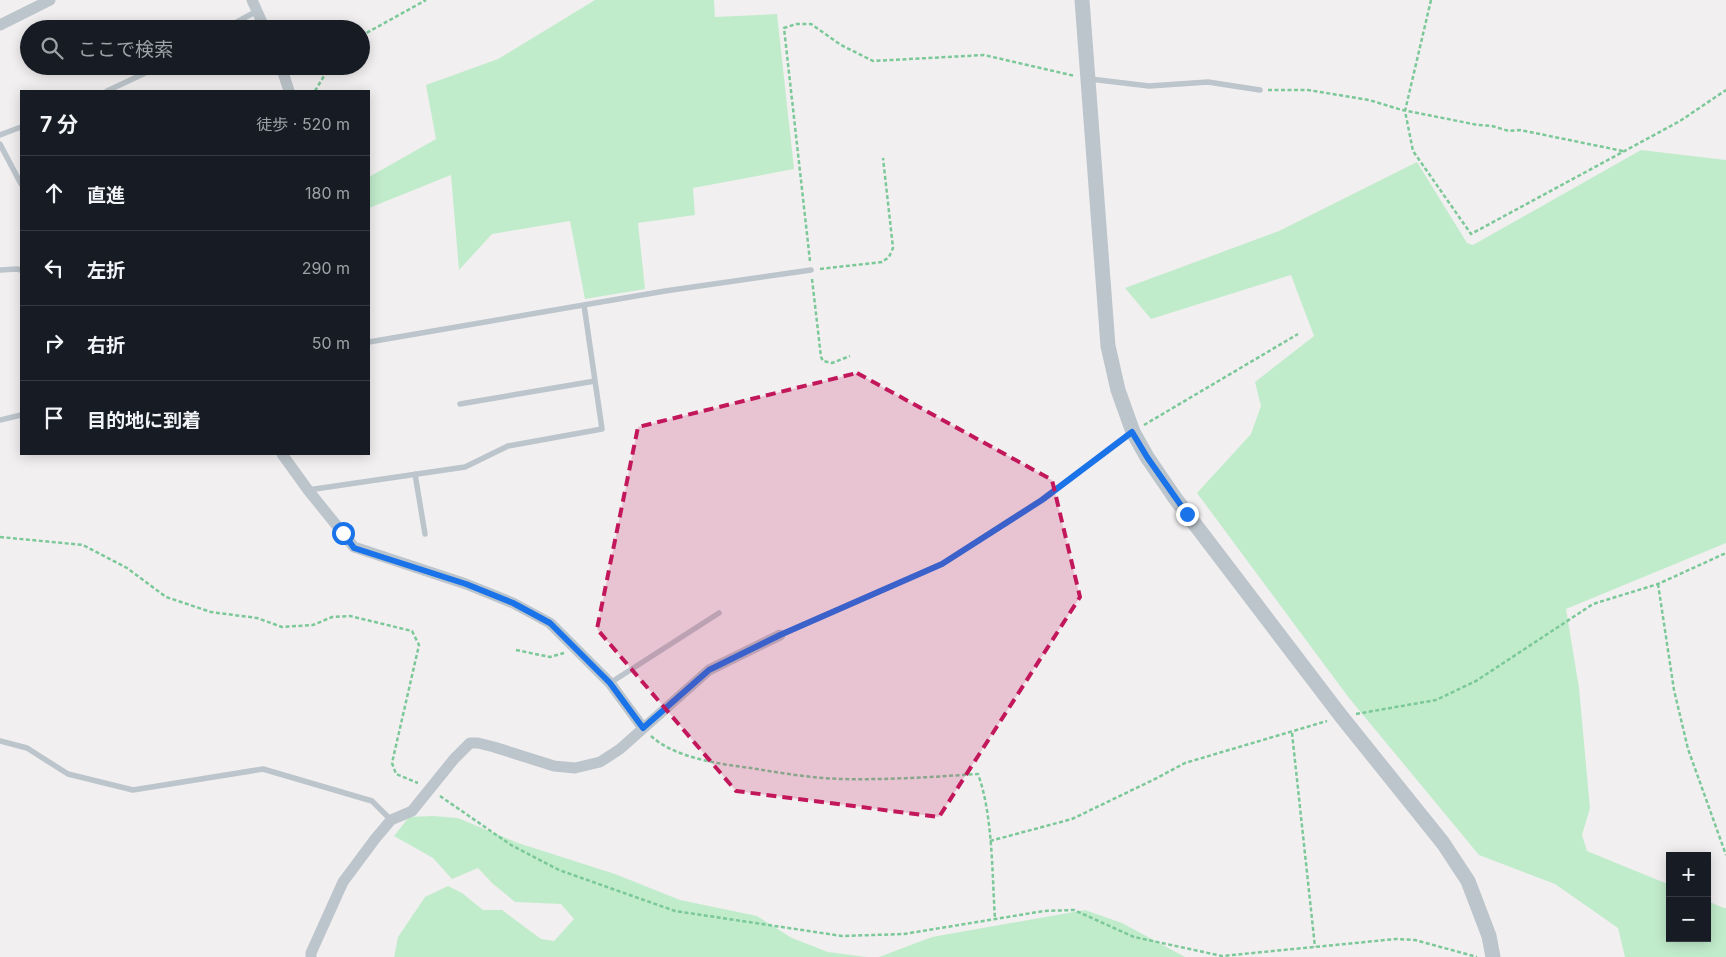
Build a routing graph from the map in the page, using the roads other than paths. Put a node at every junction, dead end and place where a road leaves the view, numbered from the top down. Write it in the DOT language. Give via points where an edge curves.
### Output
graph roads {
  1 [pos="50,0"];
  2 [pos="1082,0"];
  3 [pos="255,5"];
  4 [pos="236,20"];
  5 [pos="261,20"];
  6 [pos="0,26"];
  7 [pos="141,75"];
  8 [pos="284,75"];
  9 [pos="1088,78"];
  10 [pos="108,90"];
  11 [pos="289,90"];
  12 [pos="1260,90"];
  13 [pos="20,127"];
  14 [pos="0,135"];
  15 [pos="0,144"];
  16 [pos="20,182"];
  17 [pos="0,270"];
  18 [pos="20,270"];
  19 [pos="811,270"];
  20 [pos="584,305"];
  21 [pos="370,342"];
  22 [pos="595,381"];
  23 [pos="460,404"];
  24 [pos="20,415"];
  25 [pos="0,420"];
  26 [pos="1132,432"];
  27 [pos="283,455"];
  28 [pos="416,474"];
  29 [pos="308,490"];
  30 [pos="425,534"];
  31 [pos="718,613"];
  32 [pos="780,635"];
  33 [pos="610,683"];
  34 [pos="643,728"];
  35 [pos="0,741"];
  36 [pos="391,820"];
  37 [pos="311,957"];
  38 [pos="1493,957"];
  1 -- 6 [label="street"];
  2 -- 9 [label="street"];
  3 -- 4 [label="lane"];
  3 -- 5 [label="street"];
  7 -- 10 [label="lane"];
  8 -- 11 [label="street"];
  9 -- 12 [label="lane" via="1149,86 1208,82"];
  9 -- 26 [label="street" via="1108,346"];
  13 -- 14 [label="lane"];
  15 -- 16 [label="lane"];
  17 -- 18 [label="lane"];
  19 -- 20 [label="lane"];
  20 -- 21 [label="lane"];
  20 -- 22 [label="lane"];
  22 -- 23 [label="lane"];
  22 -- 28 [label="lane" via="602,429 508,446 465,467"];
  24 -- 25 [label="lane"];
  26 -- 32 [label="lane" via="1042,500 942,564"];
  26 -- 38 [label="street" via="1175,498 1341,716 1443,843 1468,881 1489,936"];
  27 -- 29 [label="street"];
  28 -- 29 [label="lane"];
  28 -- 30 [label="lane"];
  29 -- 33 [label="street" via="354,548 466,584 513,603 550,623"];
  31 -- 33 [label="lane"];
  32 -- 34 [label="street" via="709,670"];
  33 -- 34 [label="street"];
  34 -- 36 [label="street" via="600,762 575,768 554,766 470,743 412,811"];
  35 -- 36 [label="lane" via="27,748 68,774 133,790 263,769 372,801"];
  36 -- 37 [label="street" via="343,882"];
}
